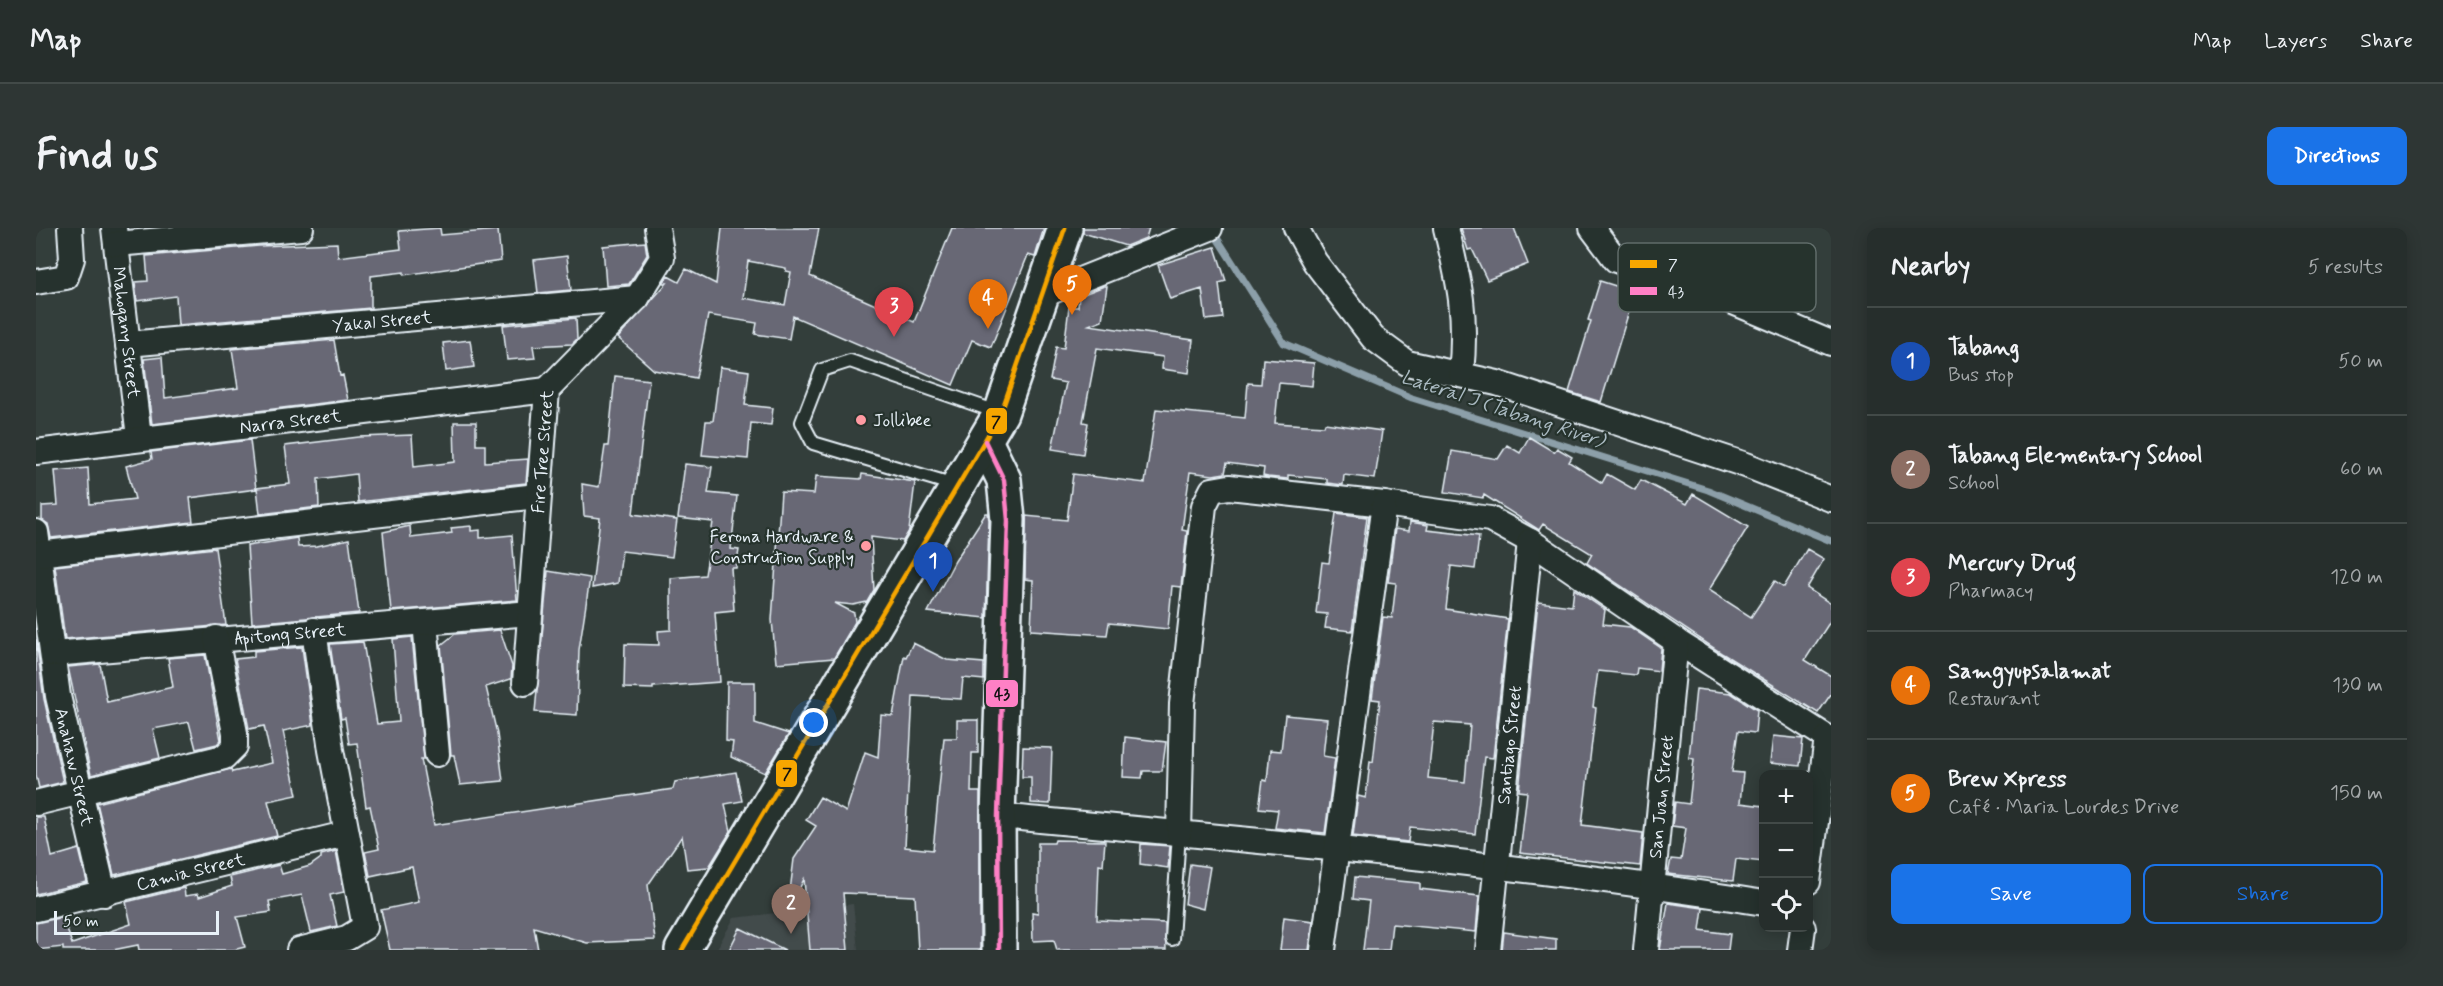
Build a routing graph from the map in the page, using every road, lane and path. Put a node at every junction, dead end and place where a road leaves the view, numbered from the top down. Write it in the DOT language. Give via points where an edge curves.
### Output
graph roads {
  1 [pos="70,228"];
  2 [pos="301,228"];
  3 [pos="657,228"];
  4 [pos="1065,228"];
  5 [pos="1210,228"];
  6 [pos="1296,228"];
  7 [pos="1446,228"];
  8 [pos="1592,228"];
  9 [pos="115,236"];
  10 [pos="1618,261"];
  11 [pos="36,282"];
  12 [pos="1040,296"];
  13 [pos="637,298"];
  14 [pos="1757,312"];
  15 [pos="1831,343"];
  16 [pos="128,344"];
  17 [pos="1461,374"];
  18 [pos="547,390"];
  19 [pos="993,427"];
  20 [pos="140,437"];
  21 [pos="36,452"];
  22 [pos="960,486"];
  23 [pos="537,496"];
  24 [pos="1831,499"];
  25 [pos="1384,504"];
  26 [pos="1530,542"];
  27 [pos="37,543"];
  28 [pos="530,613"];
  29 [pos="425,622"];
  30 [pos="314,630"];
  31 [pos="216,638"];
  32 [pos="1676,641"];
  33 [pos="53,654"];
  34 [pos="525,683"];
  35 [pos="1829,739"];
  36 [pos="437,754"];
  37 [pos="80,793"];
  38 [pos="36,803"];
  39 [pos="998,816"];
  40 [pos="1179,833"];
  41 [pos="345,834"];
  42 [pos="1336,847"];
  43 [pos="1498,867"];
  44 [pos="1810,878"];
  45 [pos="1654,886"];
  46 [pos="104,894"];
  47 [pos="1759,902"];
  48 [pos="36,909"];
  49 [pos="1802,932"];
  50 [pos="1172,939"];
  51 [pos="299,950"];
  52 [pos="682,950"];
  53 [pos="999,950"];
  54 [pos="1323,950"];
  55 [pos="1488,950"];
  56 [pos="1646,950"];
  57 [pos="1800,950"];
  1 -- 11 [label="street" via="72,259 66,277"];
  2 -- 9 [label="street"];
  3 -- 13 [label="street, Fire Tree Street" via="662,258"];
  4 -- 12 [label="main road"];
  5 -- 12 [label="street"];
  6 -- 17 [label="street" via="1315,262 1373,338 1407,363"];
  7 -- 17 [label="street" via="1462,293 1465,334"];
  8 -- 10 [label="street"];
  9 -- 16 [label="street, Mahogany Street"];
  12 -- 19 [label="main road"];
  13 -- 16 [label="street, Yakal Street"];
  13 -- 18 [label="street, Fire Tree Street"];
  14 -- 15 [label="street"];
  16 -- 20 [label="street, Mahogany Street"];
  17 -- 24 [label="street" via="1746,465"];
  18 -- 20 [label="street, Narra Street"];
  18 -- 23 [label="street, Fire Tree Street"];
  19 -- 22 [label="main road"];
  19 -- 22 [label="lane" via="850,361 822,370 802,422 813,443"];
  19 -- 39 [label="main road" via="1008,520"];
  20 -- 21 [label="street, Narra Street"];
  22 -- 52 [label="main road"];
  23 -- 27 [label="street"];
  23 -- 28 [label="street, Fire Tree Street"];
  25 -- 26 [label="street" via="1491,519"];
  25 -- 40 [label="street" via="1229,487 1212,490 1204,506 1182,704"];
  25 -- 42 [label="street"];
  26 -- 32 [label="street"];
  26 -- 43 [label="street, Santiago Street"];
  27 -- 33 [label="street, Anahaw Street"];
  28 -- 29 [label="street, Apitong Street"];
  28 -- 34 [label="street, Fire Tree Street"];
  29 -- 30 [label="street, Apitong Street"];
  29 -- 36 [label="street"];
  30 -- 31 [label="street, Apitong Street"];
  30 -- 41 [label="street"];
  31 -- 33 [label="street, Apitong Street"];
  31 -- 37 [label="street" via="235,746 224,757"];
  32 -- 35 [label="street"];
  32 -- 45 [label="street, San Juan Street"];
  33 -- 37 [label="street, Anahaw Street" via="58,696"];
  35 -- 44 [label="street"];
  37 -- 38 [label="street"];
  37 -- 46 [label="street, Anahaw Street"];
  39 -- 40 [label="street"];
  39 -- 53 [label="main road"];
  40 -- 42 [label="street"];
  40 -- 50 [label="lane"];
  41 -- 46 [label="street, Camia Street"];
  41 -- 51 [label="street" via="365,927 347,938"];
  42 -- 43 [label="street"];
  42 -- 54 [label="street"];
  43 -- 45 [label="street"];
  43 -- 55 [label="street, Santiago Street"];
  45 -- 47 [label="street"];
  45 -- 56 [label="street, San Juan Street"];
  46 -- 48 [label="street, Camia Street"];
  49 -- 57 [label="street"];
}
